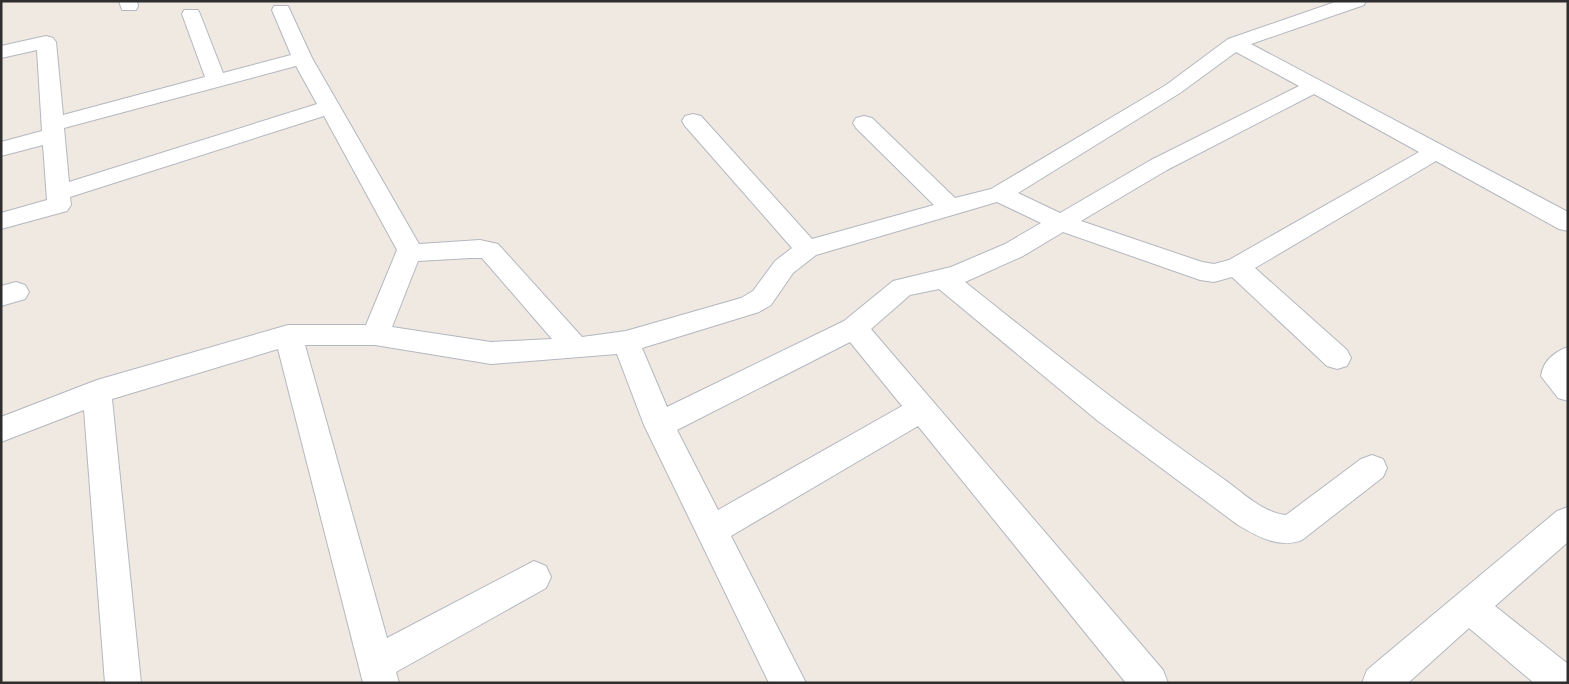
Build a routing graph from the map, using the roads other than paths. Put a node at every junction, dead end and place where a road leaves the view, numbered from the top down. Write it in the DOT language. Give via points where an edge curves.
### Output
graph roads {
  1 [pos="1357,1"];
  2 [pos="281,10"];
  3 [pos="191,14"];
  4 [pos="1235,43"];
  5 [pos="1,52"];
  6 [pos="302,58"];
  7 [pos="216,80"];
  8 [pos="1315,86"];
  9 [pos="330,107"];
  10 [pos="693,122"];
  11 [pos="864,123"];
  12 [pos="53,130"];
  13 [pos="1,149"];
  14 [pos="1436,152"];
  15 [pos="58,193"];
  16 [pos="999,194"];
  17 [pos="950,207"];
  18 [pos="1,221"];
  19 [pos="1062,223"];
  20 [pos="1568,223"];
  21 [pos="807,249"];
  22 [pos="410,250"];
  23 [pos="1237,267"];
  24 [pos="943,278"];
  25 [pos="854,328"];
  26 [pos="288,335"];
  27 [pos="375,335"];
  28 [pos="626,342"];
  29 [pos="576,348"];
  30 [pos="1337,358"];
  31 [pos="1568,358"];
  32 [pos="1568,390"];
  33 [pos="97,392"];
  34 [pos="920,409"];
  35 [pos="659,426"];
  36 [pos="1,430"];
  37 [pos="1372,468"];
  38 [pos="1568,521"];
  39 [pos="712,530"];
  40 [pos="534,577"];
  41 [pos="1469,606"];
  42 [pos="378,673"];
  43 [pos="1566,682"];
  44 [pos="123,683"];
  45 [pos="788,683"];
  46 [pos="1150,683"];
  47 [pos="1380,683"];
  1 -- 4 [label="street"];
  2 -- 6 [label="street"];
  3 -- 7 [label="street"];
  4 -- 8 [label="street"];
  4 -- 16 [label="street" via="1174,89"];
  5 -- 12 [label="street" via="46,42"];
  6 -- 7 [label="street"];
  6 -- 9 [label="street"];
  7 -- 12 [label="street"];
  8 -- 14 [label="street"];
  8 -- 19 [label="street" via="1159,165"];
  9 -- 15 [label="street"];
  9 -- 22 [label="street"];
  10 -- 21 [label="street"];
  11 -- 17 [label="street"];
  12 -- 13 [label="street"];
  12 -- 15 [label="street"];
  14 -- 20 [label="street"];
  14 -- 23 [label="street"];
  15 -- 18 [label="street" via="59,205"];
  16 -- 17 [label="street"];
  16 -- 19 [label="street"];
  17 -- 21 [label="street"];
  19 -- 23 [label="street" via="1200,271 1214,273"];
  19 -- 24 [label="street" via="974,269"];
  21 -- 28 [label="street" via="784,267 762,298 750,305"];
  22 -- 27 [label="street"];
  22 -- 29 [label="street" via="425,253 476,248 489,250"];
  23 -- 30 [label="street"];
  24 -- 25 [label="street" via="902,288"];
  24 -- 37 [label="street" via="1168,458 1263,523 1291,530"];
  25 -- 34 [label="street"];
  25 -- 35 [label="street"];
  26 -- 27 [label="street"];
  26 -- 33 [label="street"];
  26 -- 42 [label="street"];
  27 -- 29 [label="street" via="491,353"];
  28 -- 29 [label="street"];
  28 -- 35 [label="street"];
  31 -- 32 [label="street" via="1556,369 1555,376"];
  33 -- 36 [label="street"];
  33 -- 44 [label="street"];
  34 -- 39 [label="street"];
  34 -- 46 [label="street"];
  35 -- 39 [label="street"];
  38 -- 41 [label="street"];
  39 -- 45 [label="street"];
  40 -- 42 [label="street"];
  41 -- 43 [label="street"];
  41 -- 47 [label="street"];
}
